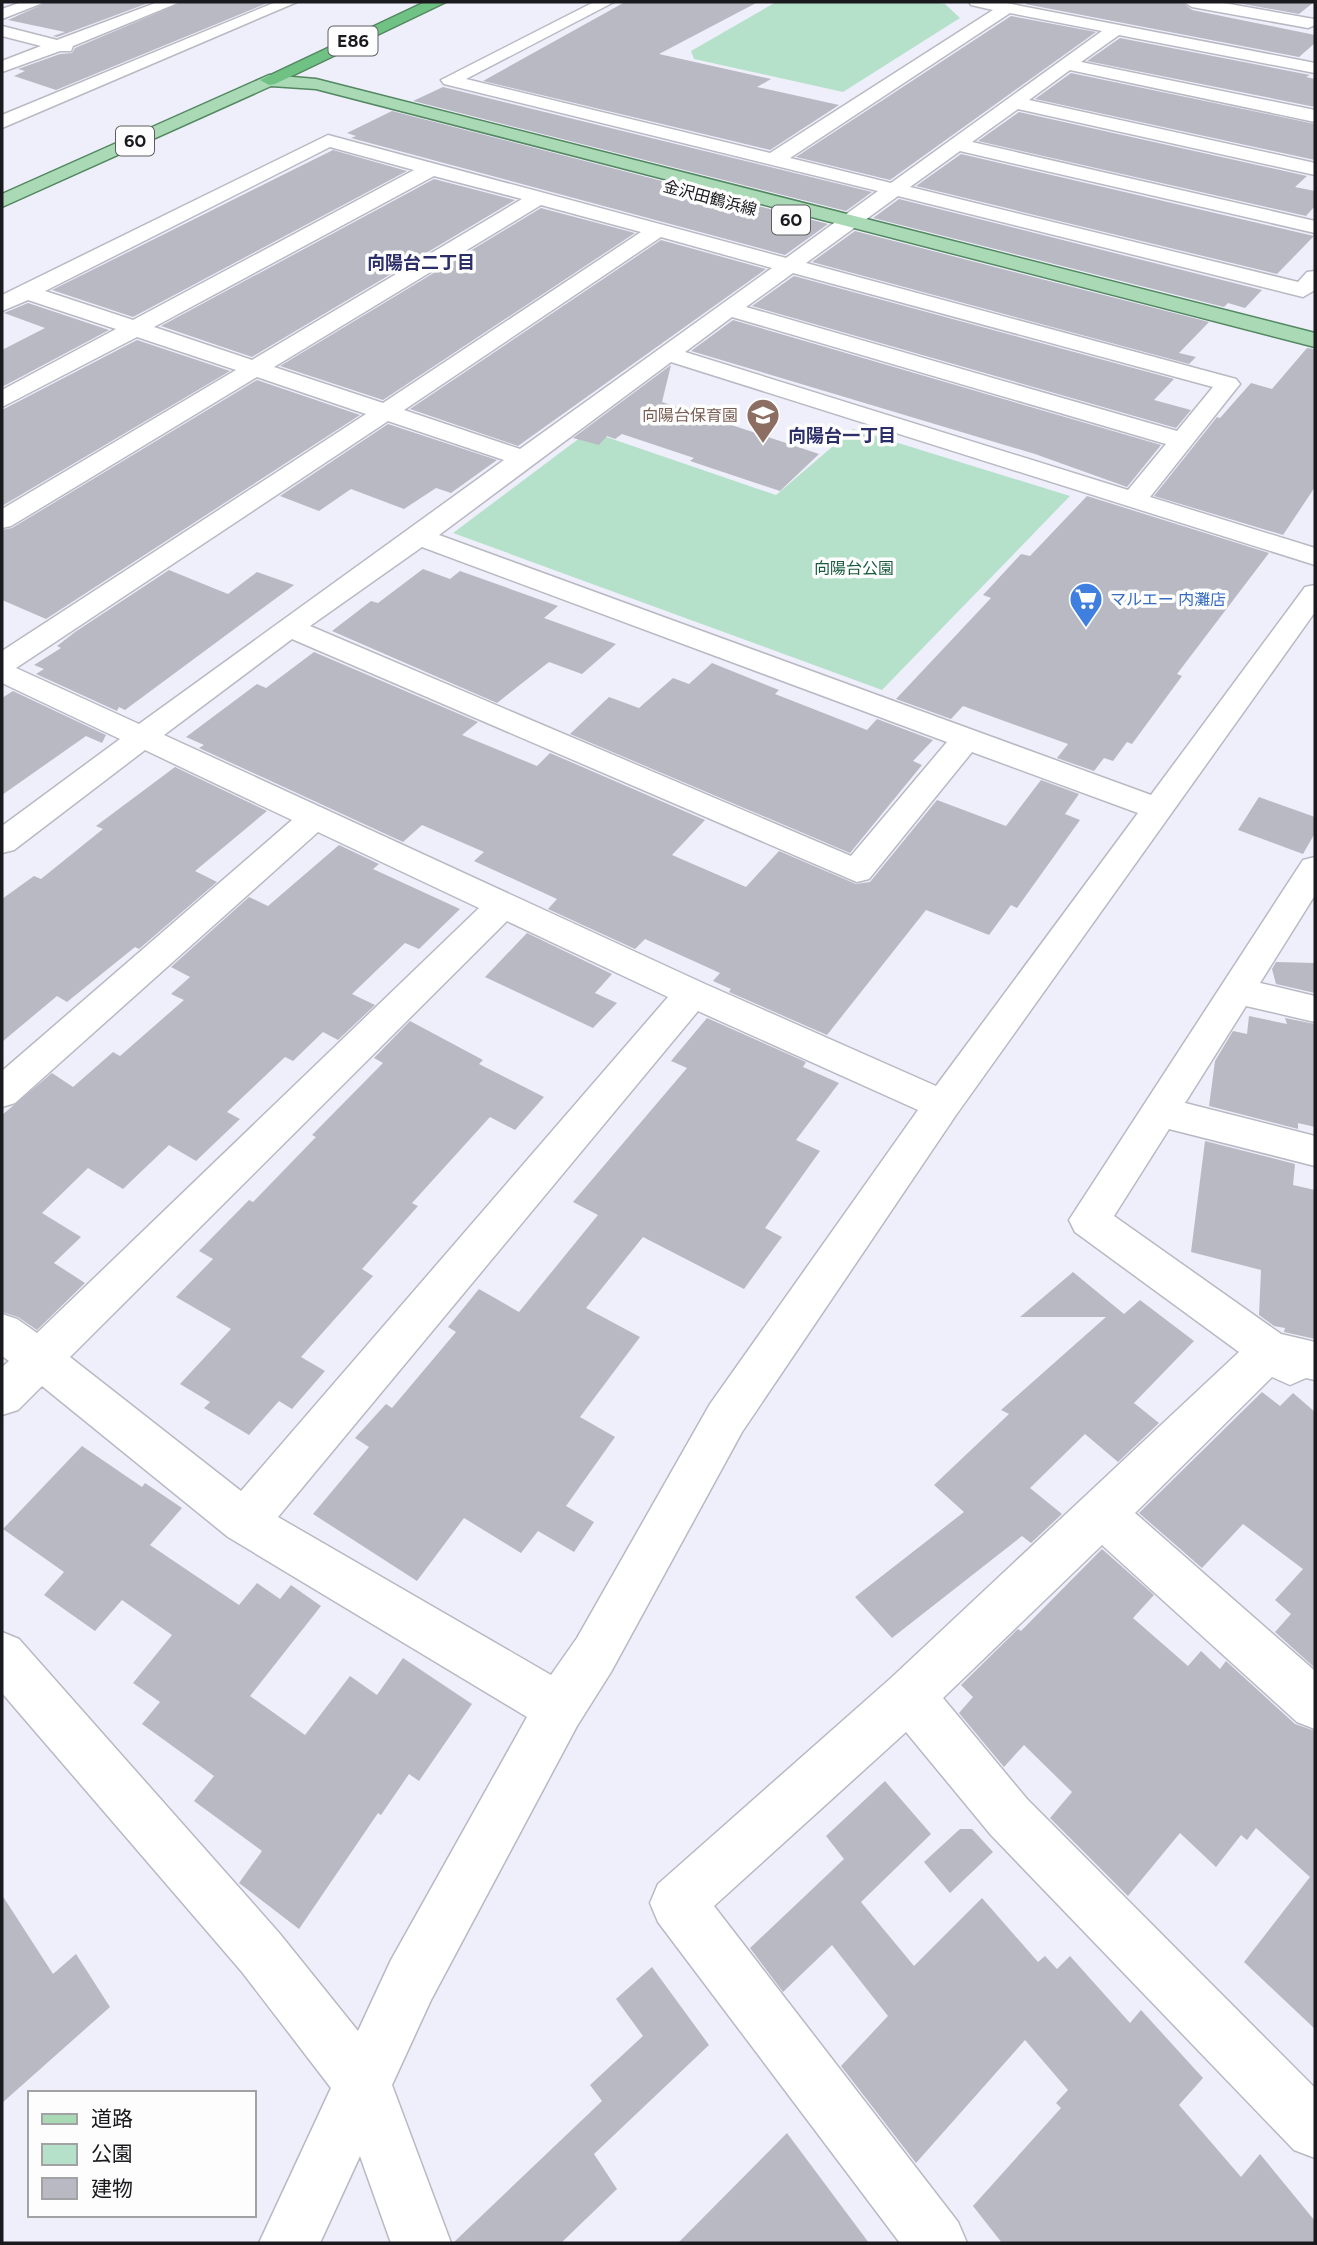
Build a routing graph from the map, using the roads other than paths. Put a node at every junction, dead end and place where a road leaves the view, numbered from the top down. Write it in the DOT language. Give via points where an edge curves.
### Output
graph roads {
  1 [pos="37,2"];
  2 [pos="172,2"];
  3 [pos="289,2"];
  4 [pos="438,2"];
  5 [pos="606,2"];
  6 [pos="977,2"];
  7 [pos="1192,2"];
  8 [pos="1021,7"];
  9 [pos="2,14"];
  10 [pos="1311,20"];
  11 [pos="1116,29"];
  12 [pos="2,30"];
  13 [pos="57,46"];
  14 [pos="1267,59"];
  15 [pos="143,62"];
  16 [pos="1065,65"];
  17 [pos="2,67"];
  18 [pos="1315,68"];
  19 [pos="269,80"];
  20 [pos="1013,102"];
  21 [pos="1315,116"];
  22 [pos="2,122"];
  23 [pos="957,144"];
  24 [pos="773,160"];
  25 [pos="431,169"];
  26 [pos="1315,169"];
  27 [pos="895,190"];
  28 [pos="540,197"];
  29 [pos="2,201"];
  30 [pos="843,226"];
  31 [pos="1315,228"];
  32 [pos="657,231"];
  33 [pos="789,265"];
  34 [pos="1315,277"];
  35 [pos="26,292"];
  36 [pos="2,304"];
  37 [pos="729,309"];
  38 [pos="135,329"];
  39 [pos="1315,340"];
  40 [pos="668,354"];
  41 [pos="1315,354"];
  42 [pos="259,368"];
  43 [pos="2,400"];
  44 [pos="387,411"];
  45 [pos="1181,440"];
  46 [pos="523,458"];
  47 [pos="1134,500"];
  48 [pos="2,520"];
  49 [pos="419,537"];
  50 [pos="1315,556"];
  51 [pos="1315,593"];
  52 [pos="289,627"];
  53 [pos="2,664"];
  54 [pos="2,672"];
  55 [pos="144,737"];
  56 [pos="966,739"];
  57 [pos="1158,809"];
  58 [pos="316,816"];
  59 [pos="2,842"];
  60 [pos="1310,887"];
  61 [pos="503,904"];
  62 [pos="1237,990"];
  63 [pos="692,993"];
  64 [pos="1315,1009"];
  65 [pos="2,1093"];
  66 [pos="943,1105"];
  67 [pos="1160,1112"];
  68 [pos="1315,1151"];
  69 [pos="2,1332"];
  70 [pos="1269,1350"];
  71 [pos="38,1358"];
  72 [pos="1315,1361"];
  73 [pos="1315,1385"];
  74 [pos="2,1396"];
  75 [pos="1102,1514"];
  76 [pos="244,1522"];
  77 [pos="2,1656"];
  78 [pos="909,1696"];
  79 [pos="1315,1704"];
  80 [pos="559,1708"];
  81 [pos="362,2082"];
  82 [pos="1315,2129"];
  83 [pos="289,2243"];
  84 [pos="421,2243"];
  85 [pos="937,2243"];
  1 -- 9 [label="street"];
  2 -- 13 [label="street"];
  3 -- 15 [label="street"];
  4 -- 19 [label="highway, E86"];
  5 -- 24 [label="street" via="450,80"];
  6 -- 8 [label="street"];
  7 -- 10 [label="street"];
  8 -- 11 [label="street"];
  8 -- 24 [label="street"];
  10 -- 14 [label="street"];
  11 -- 14 [label="street"];
  11 -- 16 [label="street"];
  12 -- 13 [label="street"];
  13 -- 15 [label="street"];
  13 -- 17 [label="street"];
  14 -- 18 [label="street"];
  15 -- 22 [label="street"];
  16 -- 20 [label="street"];
  16 -- 21 [label="street"];
  19 -- 29 [label="main road, 60"];
  19 -- 30 [label="main road, 金沢田鶴浜線 / 60" via="299,92"];
  20 -- 23 [label="street"];
  20 -- 26 [label="street"];
  23 -- 27 [label="street"];
  23 -- 31 [label="street"];
  24 -- 27 [label="street"];
  25 -- 28 [label="street"];
  25 -- 35 [label="street" via="328,141"];
  25 -- 38 [label="street"];
  27 -- 30 [label="street"];
  27 -- 34 [label="street" via="1303,290"];
  28 -- 32 [label="street"];
  28 -- 42 [label="street"];
  30 -- 33 [label="street"];
  30 -- 39 [label="main road, 金沢田鶴浜線 / 60"];
  30 -- 41 [label="main road, 金沢田鶴浜線 / 60"];
  32 -- 33 [label="street"];
  32 -- 44 [label="street"];
  33 -- 37 [label="street"];
  33 -- 45 [label="street" via="1228,384"];
  35 -- 36 [label="street"];
  35 -- 38 [label="street"];
  37 -- 40 [label="street"];
  37 -- 45 [label="street"];
  38 -- 42 [label="street"];
  38 -- 43 [label="street"];
  40 -- 46 [label="street"];
  40 -- 47 [label="street"];
  42 -- 44 [label="street"];
  42 -- 48 [label="street"];
  44 -- 46 [label="street"];
  44 -- 53 [label="street"];
  45 -- 47 [label="street"];
  46 -- 49 [label="street"];
  47 -- 50 [label="street"];
  49 -- 52 [label="street"];
  49 -- 56 [label="street"];
  51 -- 57 [label="street"];
  52 -- 55 [label="street"];
  52 -- 56 [label="street" via="857,871"];
  54 -- 55 [label="street"];
  55 -- 58 [label="street"];
  55 -- 59 [label="street"];
  56 -- 57 [label="street"];
  57 -- 66 [label="street"];
  58 -- 61 [label="street"];
  58 -- 65 [label="street"];
  60 -- 62 [label="street"];
  61 -- 63 [label="street"];
  61 -- 71 [label="street"];
  62 -- 64 [label="street"];
  62 -- 67 [label="street"];
  63 -- 66 [label="street"];
  63 -- 76 [label="street"];
  66 -- 80 [label="street" via="726,1418 594,1656"];
  67 -- 68 [label="street"];
  67 -- 70 [label="street" via="1089,1220"];
  69 -- 71 [label="street"];
  70 -- 72 [label="street"];
  70 -- 73 [label="street"];
  70 -- 75 [label="street"];
  71 -- 74 [label="street"];
  71 -- 76 [label="street"];
  75 -- 78 [label="street"];
  75 -- 79 [label="street"];
  76 -- 80 [label="street"];
  77 -- 81 [label="street" via="261,1954"];
  78 -- 82 [label="street" via="1009,1817"];
  78 -- 85 [label="street" via="677,1903"];
  80 -- 81 [label="street" via="411,1980"];
  81 -- 83 [label="street"];
  81 -- 84 [label="street"];
}
